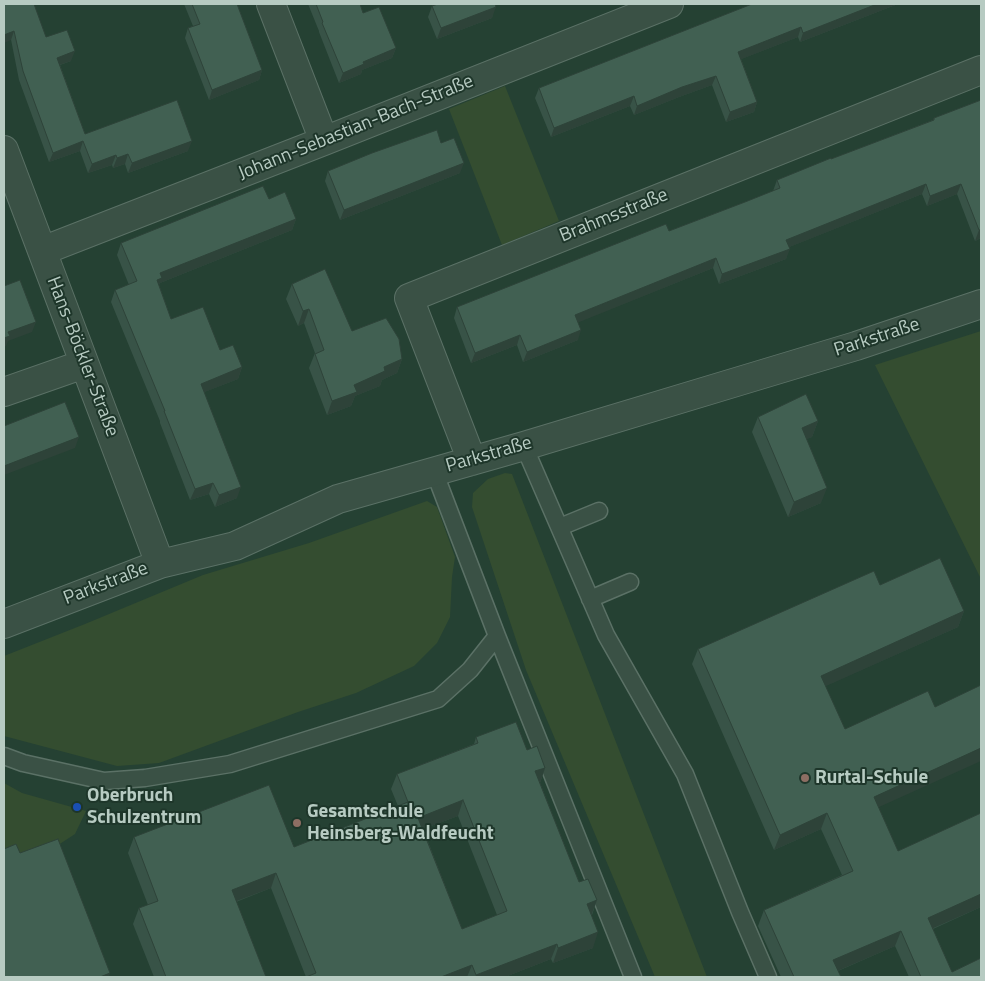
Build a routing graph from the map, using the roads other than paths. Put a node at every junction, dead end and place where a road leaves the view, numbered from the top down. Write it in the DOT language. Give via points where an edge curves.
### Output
graph roads {
  1 [pos="271,4"];
  2 [pos="669,4"];
  3 [pos="981,70"];
  4 [pos="324,141"];
  5 [pos="4,150"];
  6 [pos="42,251"];
  7 [pos="981,304"];
  8 [pos="84,364"];
  9 [pos="4,392"];
  10 [pos="524,446"];
  11 [pos="472,461"];
  12 [pos="434,471"];
  13 [pos="600,511"];
  14 [pos="560,528"];
  15 [pos="160,564"];
  16 [pos="630,582"];
  17 [pos="590,599"];
  18 [pos="4,624"];
  19 [pos="497,636"];
  20 [pos="4,756"];
  21 [pos="633,977"];
  22 [pos="768,977"];
  1 -- 4 [label="street"];
  2 -- 4 [label="street, Johann-Sebastian-Bach-Straße"];
  3 -- 11 [label="street, Brahmsstraße" via="409,298"];
  4 -- 6 [label="street, Johann-Sebastian-Bach-Straße"];
  5 -- 6 [label="street, Hans-Böckler-Straße"];
  6 -- 8 [label="street, Hans-Böckler-Straße"];
  7 -- 10 [label="street, Parkstraße" via="837,352"];
  8 -- 9 [label="street"];
  8 -- 15 [label="street, Hans-Böckler-Straße"];
  10 -- 11 [label="street, Parkstraße"];
  10 -- 14 [label="lane"];
  11 -- 12 [label="street, Parkstraße"];
  12 -- 15 [label="street, Parkstraße" via="338,499 235,546"];
  12 -- 19 [label="lane"];
  13 -- 14 [label="lane"];
  14 -- 17 [label="lane"];
  15 -- 18 [label="street, Parkstraße"];
  16 -- 17 [label="lane"];
  17 -- 22 [label="lane" via="606,635 685,774"];
  19 -- 20 [label="lane" via="470,670 438,699 230,764 104,781"];
  19 -- 21 [label="lane"];
}
